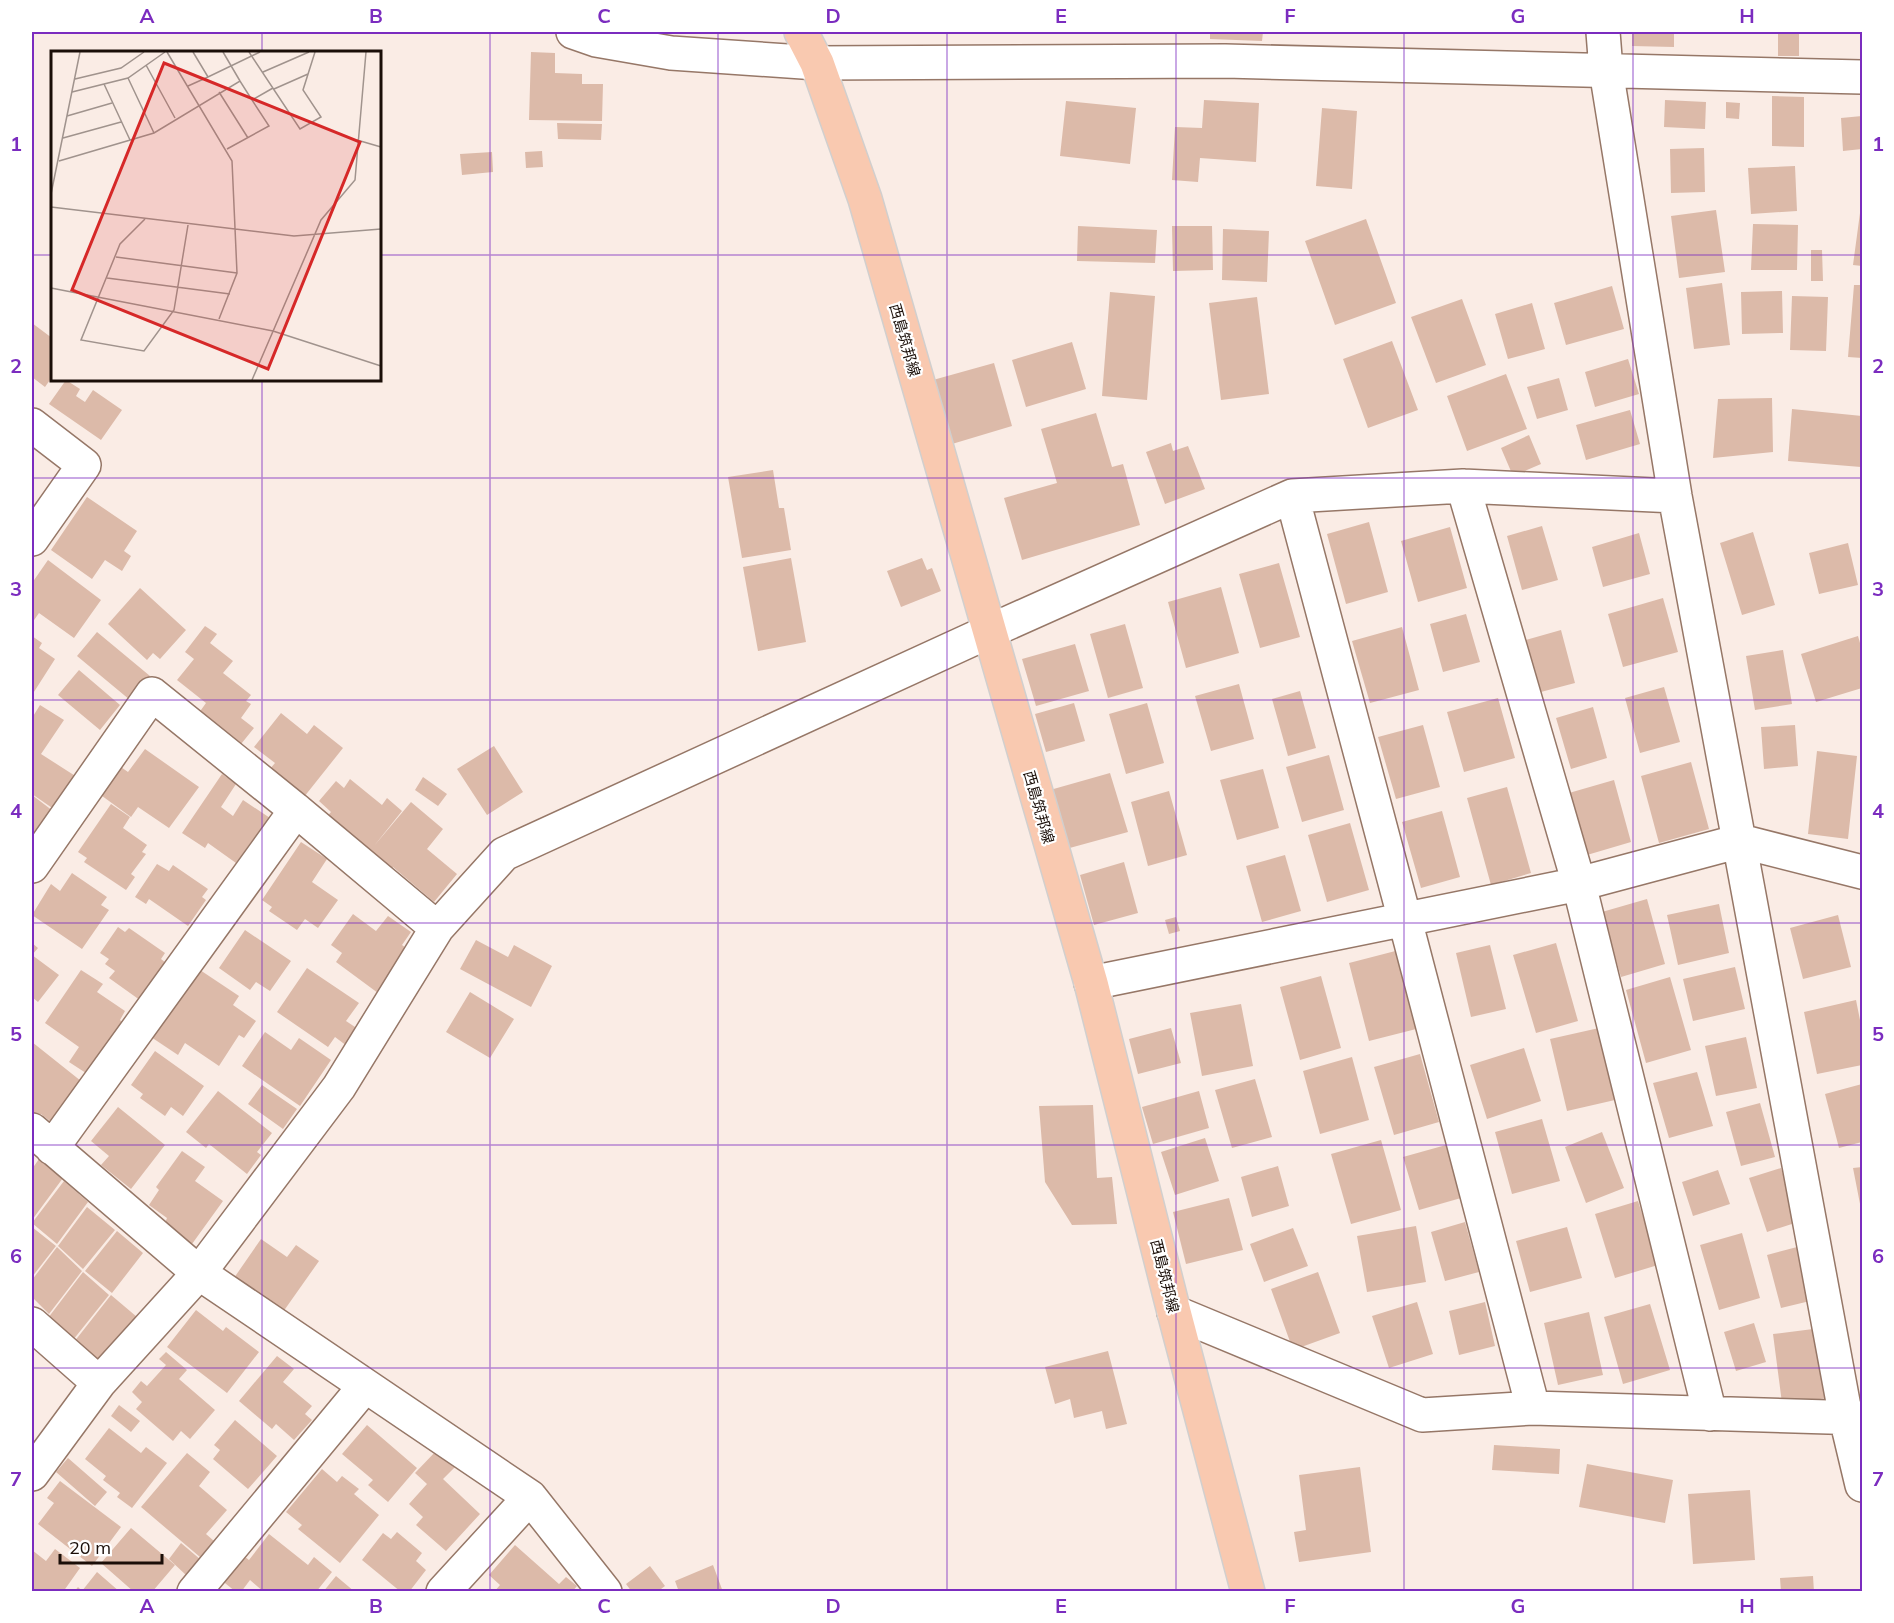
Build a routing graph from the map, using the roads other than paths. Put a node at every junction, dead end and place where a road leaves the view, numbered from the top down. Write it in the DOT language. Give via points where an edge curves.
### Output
graph roads {
  1 [pos="573,32"];
  2 [pos="801,32"];
  3 [pos="1603,32"];
  4 [pos="817,63"];
  5 [pos="1606,70"];
  6 [pos="1863,77"];
  7 [pos="32,425"];
  8 [pos="1463,486"];
  9 [pos="1292,496"];
  10 [pos="1674,496"];
  11 [pos="32,539"];
  12 [pos="988,632"];
  13 [pos="296,810"];
  14 [pos="1740,842"];
  15 [pos="32,866"];
  16 [pos="1863,872"];
  17 [pos="1579,884"];
  18 [pos="1406,920"];
  19 [pos="437,928"];
  20 [pos="1091,984"];
  21 [pos="42,1139"];
  22 [pos="199,1273"];
  23 [pos="1174,1312"];
  24 [pos="32,1324"];
  25 [pos="99,1383"];
  26 [pos="365,1386"];
  27 [pos="1533,1408"];
  28 [pos="1710,1414"];
  29 [pos="1854,1418"];
  30 [pos="32,1474"];
  31 [pos="1863,1485"];
  32 [pos="530,1497"];
  33 [pos="194,1592"];
  34 [pos="443,1592"];
  35 [pos="606,1592"];
  36 [pos="1248,1592"];
  1 -- 4 [label="street" via="596,40 671,53"];
  2 -- 4 [label="main road, 西島筑邦線"];
  3 -- 5 [label="street"];
  4 -- 5 [label="street" via="1225,61"];
  4 -- 12 [label="main road, 西島筑邦線" via="865,199"];
  5 -- 6 [label="street"];
  5 -- 10 [label="street"];
  7 -- 11 [label="street" via="84,465"];
  8 -- 9 [label="street"];
  8 -- 10 [label="street"];
  8 -- 17 [label="street"];
  9 -- 12 [label="street"];
  9 -- 18 [label="street"];
  10 -- 14 [label="street"];
  12 -- 19 [label="street" via="504,854"];
  12 -- 20 [label="main road, 西島筑邦線"];
  13 -- 15 [label="street" via="152,694"];
  13 -- 19 [label="street"];
  13 -- 21 [label="street"];
  14 -- 16 [label="street"];
  14 -- 17 [label="street"];
  14 -- 29 [label="street"];
  17 -- 18 [label="street"];
  17 -- 28 [label="street"];
  18 -- 20 [label="street"];
  18 -- 27 [label="street"];
  19 -- 22 [label="street" via="339,1086"];
  20 -- 23 [label="main road, 西島筑邦線"];
  21 -- 22 [label="street"];
  22 -- 25 [label="street"];
  22 -- 26 [label="street"];
  23 -- 27 [label="street" via="1422,1415"];
  23 -- 36 [label="main road, 西島筑邦線"];
  24 -- 25 [label="street"];
  25 -- 30 [label="street"];
  26 -- 32 [label="street"];
  26 -- 33 [label="street"];
  27 -- 28 [label="street"];
  28 -- 29 [label="street"];
  29 -- 31 [label="street"];
  32 -- 34 [label="street"];
  32 -- 35 [label="street"];
}
